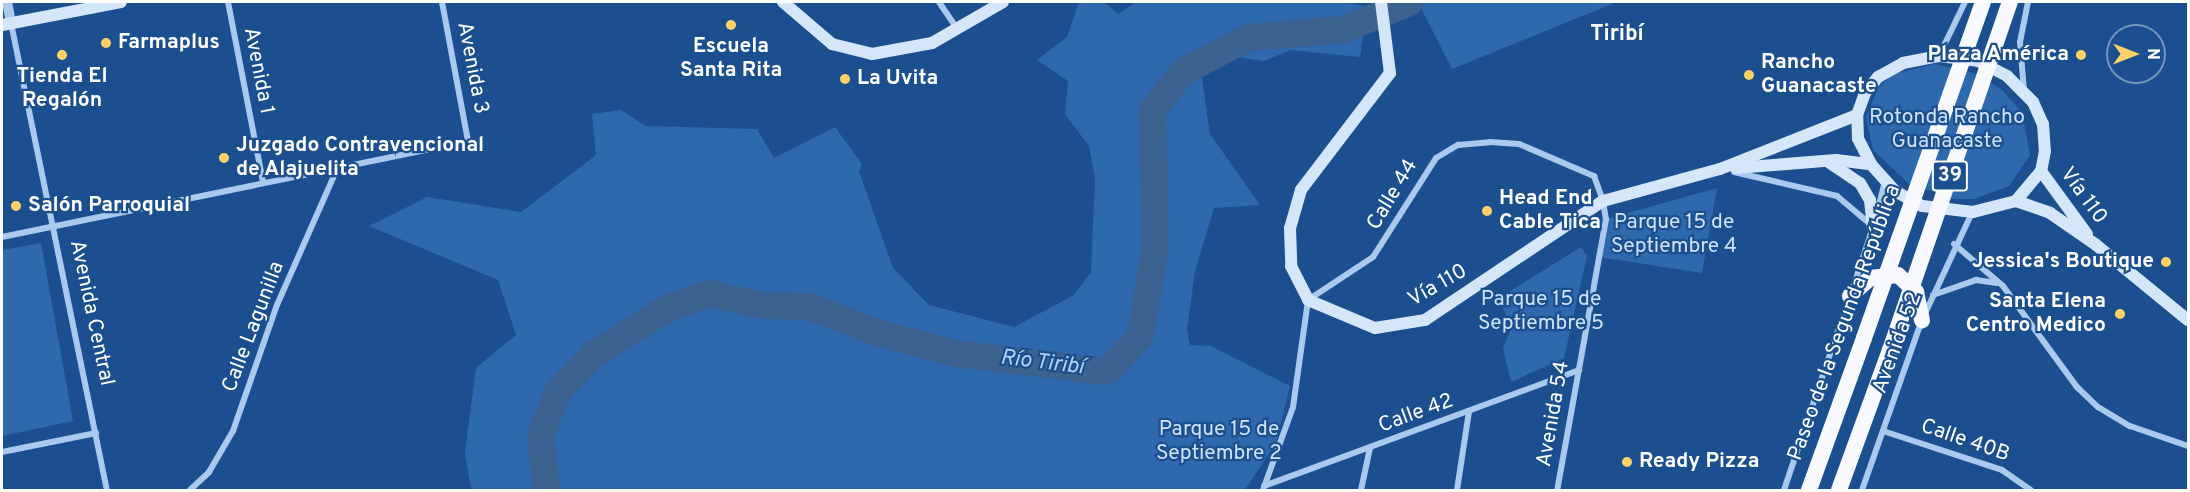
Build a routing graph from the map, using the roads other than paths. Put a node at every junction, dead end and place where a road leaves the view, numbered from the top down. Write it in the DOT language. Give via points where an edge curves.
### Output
graph roads {
  1 [pos="7,2"];
  2 [pos="122,2"];
  3 [pos="228,2"];
  4 [pos="442,2"];
  5 [pos="783,2"];
  6 [pos="939,2"];
  7 [pos="1003,2"];
  8 [pos="1381,2"];
  9 [pos="1965,2"];
  10 [pos="1983,2"];
  11 [pos="2010,2"];
  12 [pos="2028,2"];
  13 [pos="6,24"];
  14 [pos="959,31"];
  15 [pos="1939,56"];
  16 [pos="2024,92"];
  17 [pos="1857,115"];
  18 [pos="1810,161"];
  19 [pos="1871,164"];
  20 [pos="338,167"];
  21 [pos="1720,169"];
  22 [pos="2041,171"];
  23 [pos="263,182"];
  24 [pos="1885,182"];
  25 [pos="1604,201"];
  26 [pos="2016,201"];
  27 [pos="1972,212"];
  28 [pos="53,228"];
  29 [pos="1873,228"];
  30 [pos="2,237"];
  31 [pos="1953,243"];
  32 [pos="2095,244"];
  33 [pos="2003,286"];
  34 [pos="1934,295"];
  35 [pos="1850,296"];
  36 [pos="1308,300"];
  37 [pos="1922,320"];
  38 [pos="2188,320"];
  39 [pos="1578,370"];
  40 [pos="1469,412"];
  41 [pos="1883,431"];
  42 [pos="96,433"];
  43 [pos="2188,446"];
  44 [pos="1370,448"];
  45 [pos="2,452"];
  46 [pos="1264,488"];
  47 [pos="107,490"];
  48 [pos="190,490"];
  49 [pos="1361,490"];
  50 [pos="1457,490"];
  51 [pos="1557,490"];
  52 [pos="1784,490"];
  53 [pos="1809,490"];
  54 [pos="1839,490"];
  55 [pos="1862,490"];
  56 [pos="2031,490"];
  1 -- 13 [label="street, Avenida Central"];
  2 -- 13 [label="main road"];
  3 -- 23 [label="street, Avenida 1"];
  4 -- 20 [label="street, Avenida 3" via="468,141"];
  5 -- 14 [label="main road" via="819,36 858,53 904,51"];
  6 -- 14 [label="street"];
  7 -- 14 [label="main road"];
  8 -- 36 [label="main road" via="1391,54 1383,86 1301,190 1290,228 1291,266"];
  9 -- 15 [label="street"];
  10 -- 53 [label="highway, Paseo de la Segunda República / 39, bridge"];
  11 -- 54 [label="highway, 39, bridge"];
  12 -- 16 [label="street" via="2020,50"];
  13 -- 28 [label="street, Avenida Central"];
  15 -- 16 [label="main road" via="1978,61"];
  15 -- 17 [label="main road" via="1903,63 1878,77"];
  16 -- 22 [label="main road" via="2043,124"];
  17 -- 19 [label="main road" via="1858,138"];
  17 -- 21 [label="main road, Vía 110"];
  18 -- 19 [label="main road, Vía 110"];
  18 -- 21 [label="main road, Vía 110"];
  18 -- 29 [label="main road" via="1846,171 1860,183 1870,200"];
  19 -- 24 [label="main road"];
  20 -- 23 [label="street"];
  20 -- 48 [label="street, Calle Lagunilla" via="273,316 233,431 209,472"];
  21 -- 25 [label="main road, Vía 110"];
  21 -- 29 [label="street" via="1837,196 1865,215"];
  22 -- 26 [label="main road"];
  22 -- 32 [label="main road, Vía 110"];
  23 -- 28 [label="street"];
  24 -- 27 [label="main road" via="1922,206"];
  24 -- 29 [label="street"];
  25 -- 36 [label="main road, Vía 110" via="1425,320 1375,328"];
  25 -- 36 [label="street, Calle 44" via="1594,176 1556,158 1519,144 1458,145 1436,158 1373,257"];
  25 -- 39 [label="street, Avenida 54" via="1606,219"];
  26 -- 27 [label="main road"];
  26 -- 32 [label="main road, Vía 110" via="2050,213"];
  27 -- 31 [label="street, Avenida 52"];
  28 -- 30 [label="street"];
  28 -- 42 [label="street, Avenida Central"];
  29 -- 35 [label="street"];
  31 -- 33 [label="street"];
  31 -- 34 [label="street, Avenida 52"];
  32 -- 38 [label="main road, Vía 110"];
  33 -- 34 [label="street" via="1976,280"];
  33 -- 43 [label="street" via="2077,387 2098,407 2130,426"];
  34 -- 37 [label="street, Avenida 52"];
  35 -- 37 [label="highway" via="1870,278 1898,275 1916,292"];
  35 -- 52 [label="street"];
  36 -- 46 [label="street" via="1293,407"];
  37 -- 41 [label="street, Avenida 52"];
  39 -- 40 [label="street, Calle 42"];
  39 -- 51 [label="street, Avenida 54"];
  40 -- 44 [label="street, Calle 42"];
  40 -- 50 [label="street"];
  41 -- 55 [label="street, Avenida 52"];
  41 -- 56 [label="street, Calle 40B" via="2002,470"];
  42 -- 45 [label="street"];
  42 -- 47 [label="street, Avenida Central"];
  44 -- 46 [label="street, Calle 42"];
  44 -- 49 [label="street"];
}
